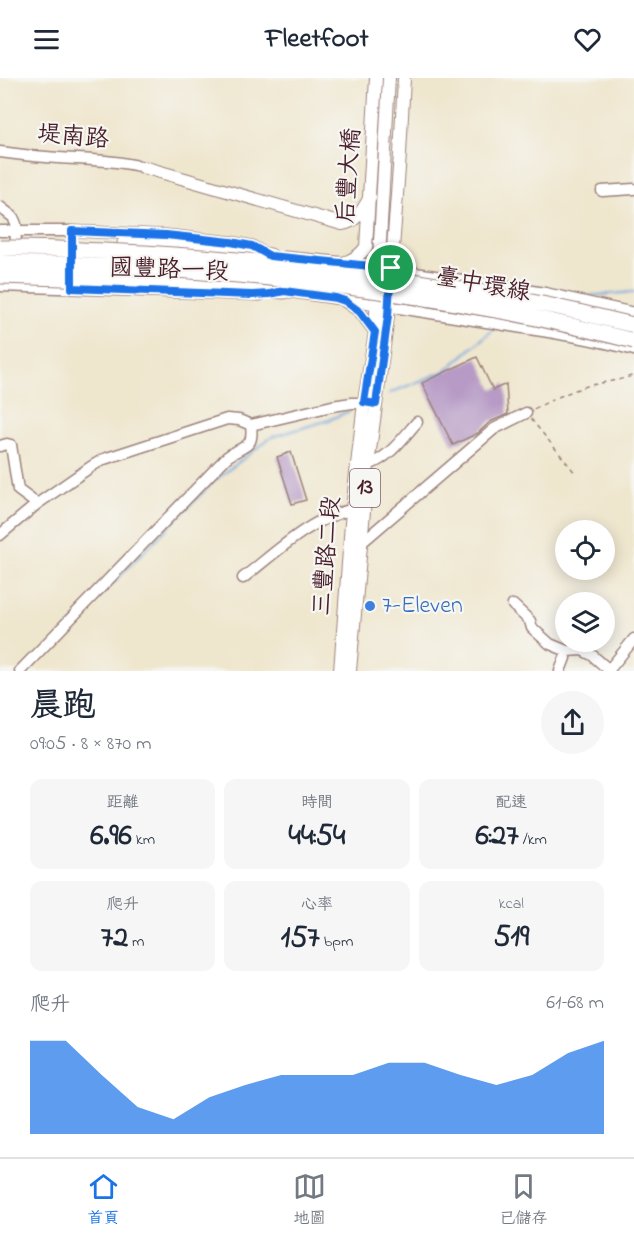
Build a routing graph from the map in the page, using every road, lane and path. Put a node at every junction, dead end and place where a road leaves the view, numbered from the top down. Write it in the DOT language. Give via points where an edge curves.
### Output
graph roads {
  1 [pos="376,78"];
  2 [pos="389,78"];
  3 [pos="404,78"];
  4 [pos="0,152"];
  5 [pos="143,167"];
  6 [pos="634,189"];
  7 [pos="602,191"];
  8 [pos="370,197"];
  9 [pos="0,207"];
  10 [pos="15,230"];
  11 [pos="0,231"];
  12 [pos="72,231"];
  13 [pos="0,240"];
  14 [pos="0,248"];
  15 [pos="270,256"];
  16 [pos="0,263"];
  17 [pos="343,263"];
  18 [pos="385,267"];
  19 [pos="0,276"];
  20 [pos="383,284"];
  21 [pos="0,285"];
  22 [pos="15,285"];
  23 [pos="245,287"];
  24 [pos="72,288"];
  25 [pos="284,291"];
  26 [pos="336,298"];
  27 [pos="382,305"];
  28 [pos="634,313"];
  29 [pos="554,314"];
  30 [pos="634,326"];
  31 [pos="375,332"];
  32 [pos="550,333"];
  33 [pos="634,333"];
  34 [pos="634,341"];
  35 [pos="634,350"];
  36 [pos="634,375"];
  37 [pos="370,403"];
  38 [pos="526,412"];
  39 [pos="417,422"];
  40 [pos="251,426"];
  41 [pos="0,446"];
  42 [pos="368,465"];
  43 [pos="576,474"];
  44 [pos="37,504"];
  45 [pos="352,510"];
  46 [pos="0,535"];
  47 [pos="354,544"];
  48 [pos="243,578"];
  49 [pos="513,605"];
  50 [pos="634,639"];
  51 [pos="565,658"];
  52 [pos="609,670"];
  53 [pos="20,671"];
  54 [pos="340,671"];
  55 [pos="350,671"];
  56 [pos="560,671"];
  1 -- 8 [label="main road, 后豐大橋"];
  2 -- 18 [label="main road, 后豐大橋 / 13"];
  3 -- 18 [label="main road, 后豐大橋 / 13" via="399,165"];
  4 -- 5 [label="street, 堤南路"];
  5 -- 8 [label="main road" via="342,224 355,219"];
  6 -- 7 [label="street"];
  8 -- 17 [label="main road, 后豐大橋" via="366,247"];
  9 -- 10 [label="street" via="13,217"];
  10 -- 11 [label="street"];
  10 -- 12 [label="street"];
  10 -- 22 [label="street"];
  12 -- 15 [label="street" via="231,242 252,246"];
  12 -- 24 [label="street"];
  13 -- 15 [label="highway" via="125,243"];
  14 -- 30 [label="highway, 臺中環線, bridge" via="184,256 357,273 538,303"];
  15 -- 17 [label="street"];
  16 -- 34 [label="highway, 臺中環線, bridge" via="198,271 314,283 501,311"];
  17 -- 18 [label="street"];
  18 -- 20 [label="main road, 三豐路二段 / 13"];
  18 -- 28 [label="street" via="545,293"];
  19 -- 23 [label="highway, bridge"];
  20 -- 23 [label="highway" via="285,273"];
  20 -- 27 [label="main road, 三豐路二段 / 13"];
  20 -- 29 [label="street"];
  21 -- 22 [label="street, 國豐路一段"];
  22 -- 24 [label="street, 國豐路一段"];
  23 -- 25 [label="highway"];
  24 -- 25 [label="street, 國豐路一段" via="252,295"];
  25 -- 26 [label="street, 國豐路一段"];
  26 -- 27 [label="street, 國豐路一段"];
  26 -- 31 [label="street" via="360,312"];
  27 -- 31 [label="main road, 三豐路二段 / 13"];
  27 -- 32 [label="street, 國豐路一段"];
  27 -- 37 [label="main road, 三豐路二段 / 13" via="388,316"];
  29 -- 32 [label="street"];
  29 -- 33 [label="street"];
  31 -- 37 [label="main road, 三豐路二段 / 13"];
  32 -- 35 [label="street, 國豐路一段"];
  36 -- 38 [label="path" via="576,390"];
  37 -- 40 [label="street" via="332,406"];
  37 -- 42 [label="main road, 三豐路二段 / 13"];
  37 -- 45 [label="main road, 三豐路二段 / 13"];
  38 -- 43 [label="path"];
  38 -- 47 [label="street" via="494,429"];
  39 -- 42 [label="street" via="389,453"];
  40 -- 44 [label="street" via="227,419 105,459"];
  40 -- 53 [label="street" via="250,442 227,457"];
  41 -- 44 [label="street" via="11,446 18,490"];
  42 -- 47 [label="main road, 三豐路二段 / 13"];
  44 -- 46 [label="street"];
  45 -- 47 [label="main road, 三豐路二段 / 13"];
  45 -- 48 [label="street" via="320,521"];
  47 -- 54 [label="main road, 三豐路二段 / 13"];
  47 -- 55 [label="main road, 三豐路二段 / 13"];
  49 -- 52 [label="street" via="550,644 567,651 582,650"];
  50 -- 52 [label="street"];
  51 -- 56 [label="street"];
}
